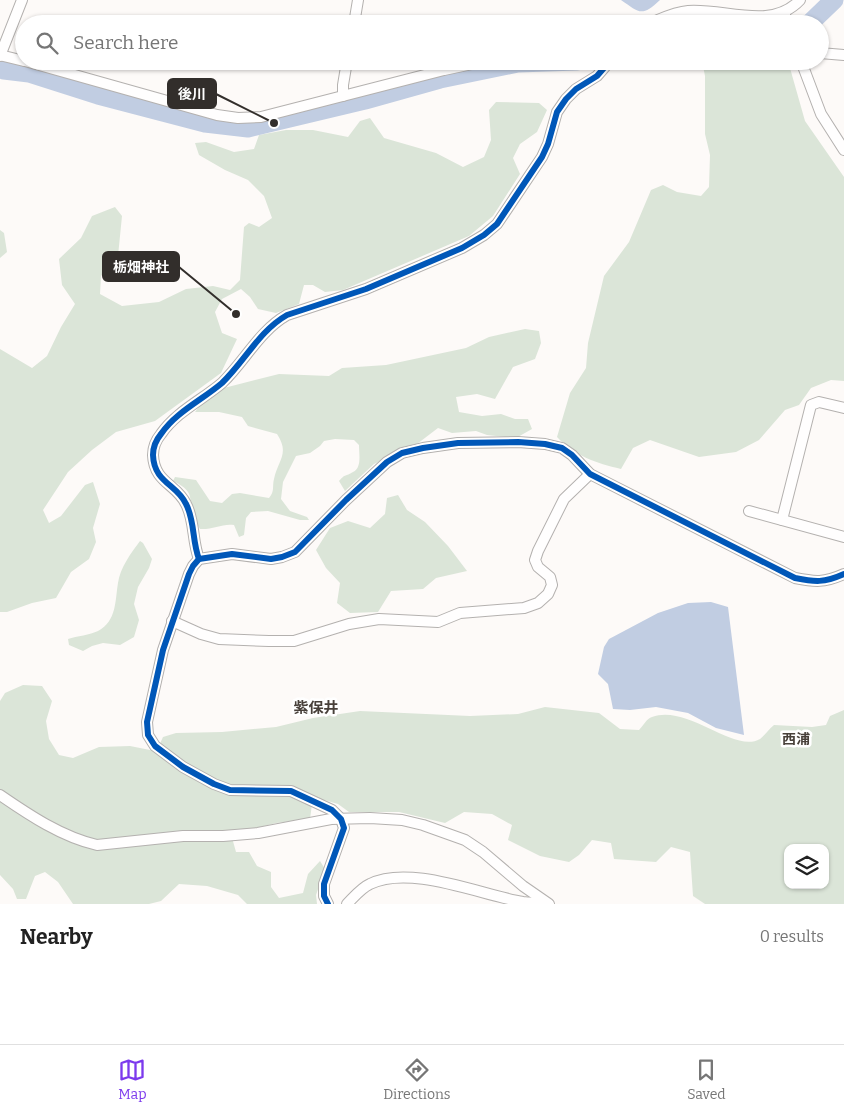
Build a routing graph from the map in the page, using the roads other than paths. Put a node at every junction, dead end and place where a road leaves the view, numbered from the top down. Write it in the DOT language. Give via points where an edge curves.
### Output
graph roads {
  1 [pos="22,0"];
  2 [pos="358,0"];
  3 [pos="800,0"];
  4 [pos="784,12"];
  5 [pos="16,15"];
  6 [pos="356,15"];
  7 [pos="670,15"];
  8 [pos="744,15"];
  9 [pos="774,15"];
  10 [pos="785,15"];
  11 [pos="15,18"];
  12 [pos="829,54"];
  13 [pos="0,55"];
  14 [pos="844,55"];
  15 [pos="15,59"];
  16 [pos="844,62"];
  17 [pos="56,70"];
  18 [pos="346,70"];
  19 [pos="444,70"];
  20 [pos="602,70"];
  21 [pos="804,70"];
  22 [pos="343,96"];
  23 [pos="844,150"];
  24 [pos="844,408"];
  25 [pos="590,474"];
  26 [pos="749,511"];
  27 [pos="782,520"];
  28 [pos="843,533"];
  29 [pos="199,559"];
  30 [pos="844,574"];
  31 [pos="172,620"];
  32 [pos="0,795"];
  33 [pos="341,819"];
  34 [pos="328,904"];
  35 [pos="347,904"];
  36 [pos="548,904"];
  1 -- 5 [label="street"];
  2 -- 6 [label="street"];
  3 -- 4 [label="street"];
  4 -- 9 [label="street"];
  4 -- 10 [label="street"];
  7 -- 8 [label="street" via="688,11"];
  11 -- 13 [label="street"];
  12 -- 14 [label="street"];
  13 -- 15 [label="street"];
  14 -- 16 [label="street"];
  17 -- 22 [label="street" via="165,102 238,118 261,117"];
  18 -- 22 [label="street"];
  19 -- 22 [label="street"];
  20 -- 29 [label="street" via="566,99 557,112 542,157 496,224 484,235 462,248 366,289 276,321 221,383 172,421 160,435 153,456 157,469 187,504"];
  21 -- 23 [label="street" via="821,114"];
  24 -- 27 [label="street" via="819,402 811,405"];
  25 -- 29 [label="street" via="562,448 545,444 458,443 423,448 402,453 387,462 295,552 271,559 232,554"];
  25 -- 30 [label="street" via="795,578 818,583"];
  25 -- 31 [label="street" via="564,499 538,550 535,560 550,577 552,585 548,594 538,603 524,608 460,613 438,622 379,619 294,640 269,641 219,639"];
  26 -- 27 [label="street"];
  27 -- 28 [label="street"];
  29 -- 31 [label="street" via="193,566"];
  31 -- 33 [label="street" via="147,722 148,735 155,746 214,784 230,790 291,791 332,810"];
  32 -- 33 [label="street" via="70,836 97,845 183,836 258,833"];
  33 -- 34 [label="street" via="344,828 324,884"];
  33 -- 36 [label="street" via="402,820 465,840"];
  35 -- 36 [label="street" via="369,884 398,876"];
}
